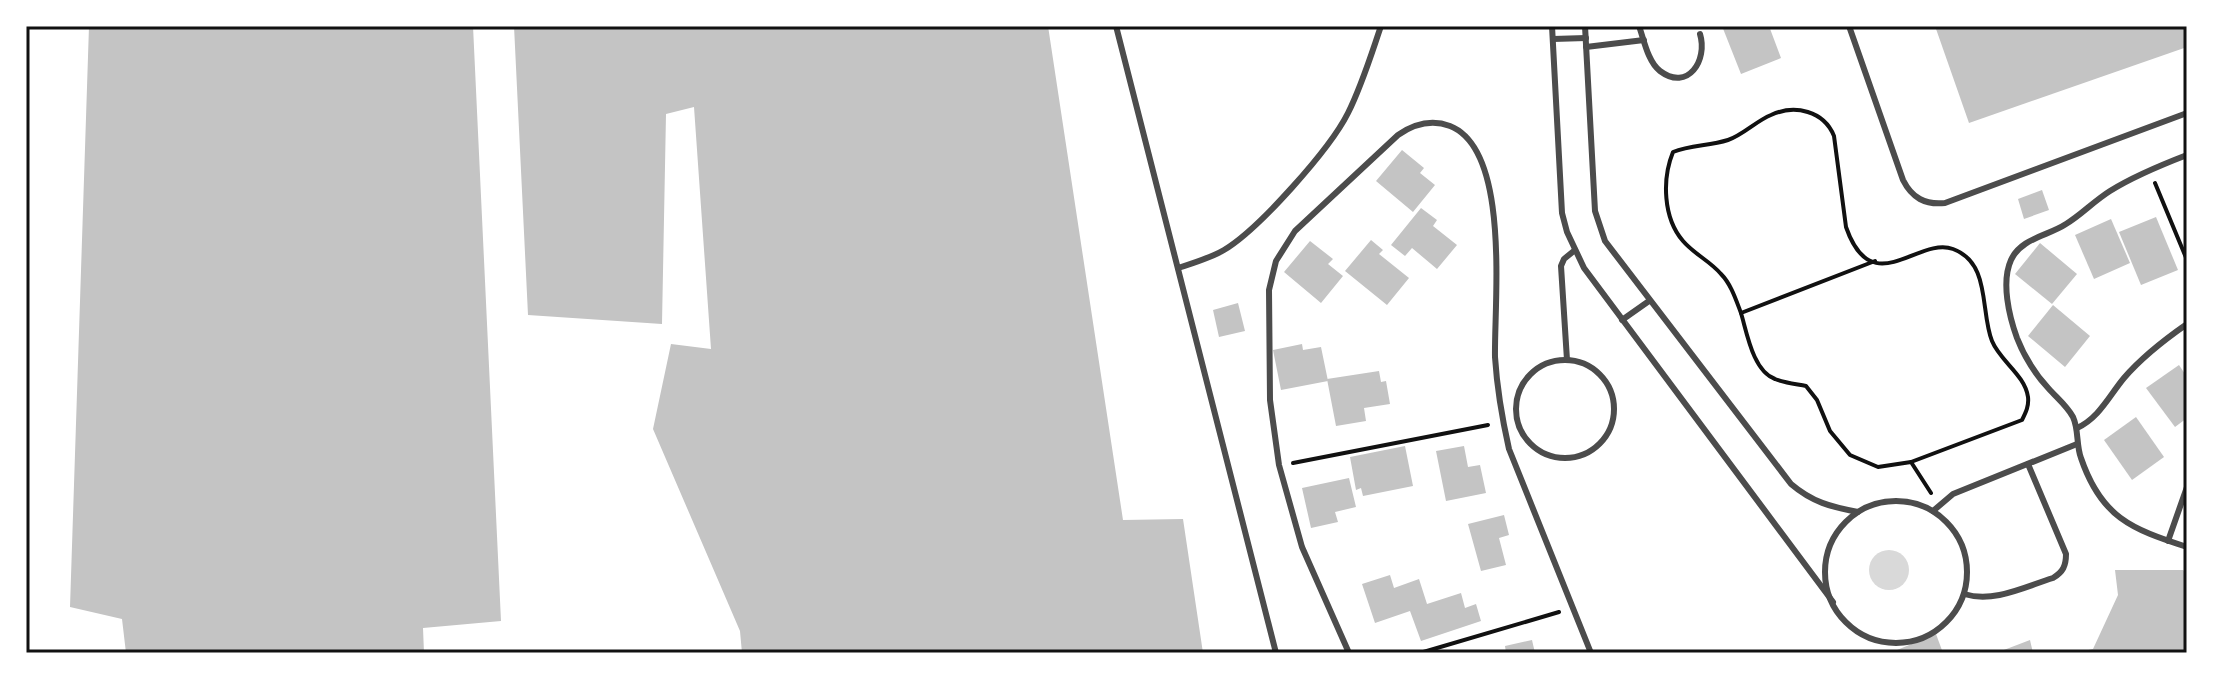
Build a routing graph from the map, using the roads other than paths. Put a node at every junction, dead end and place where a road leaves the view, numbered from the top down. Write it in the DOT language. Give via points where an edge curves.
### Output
graph roads {
  1 [pos="1116,26"];
  2 [pos="1381,26"];
  3 [pos="1552,26"];
  4 [pos="1585,26"];
  5 [pos="1639,26"];
  6 [pos="1849,26"];
  7 [pos="1700,34"];
  8 [pos="1586,38"];
  9 [pos="1553,39"];
  10 [pos="1644,40"];
  11 [pos="1586,47"];
  12 [pos="2187,113"];
  13 [pos="2187,155"];
  14 [pos="1575,250"];
  15 [pos="1178,268"];
  16 [pos="1649,301"];
  17 [pos="1622,320"];
  18 [pos="2187,324"];
  19 [pos="1567,360"];
  20 [pos="1517,419"];
  21 [pos="1503,423"];
  22 [pos="2077,428"];
  23 [pos="2077,444"];
  24 [pos="2028,464"];
  25 [pos="2187,487"];
  26 [pos="1933,511"];
  27 [pos="1858,512"];
  28 [pos="2168,541"];
  29 [pos="2187,547"];
  30 [pos="1964,594"];
  31 [pos="1833,602"];
  32 [pos="1276,653"];
  33 [pos="1349,653"];
  34 [pos="1591,653"];
  1 -- 15 [label="lane"];
  2 -- 15 [label="lane" via="1347,116 1326,146 1240,239"];
  3 -- 9 [label="lane"];
  4 -- 8 [label="lane"];
  5 -- 10 [label="lane"];
  6 -- 12 [label="lane" via="1903,180 1923,202 1945,203"];
  7 -- 10 [label="lane" via="1699,64 1676,77 1653,64"];
  8 -- 9 [label="lane"];
  8 -- 11 [label="lane"];
  9 -- 14 [label="lane" via="1561,203"];
  10 -- 11 [label="lane"];
  11 -- 16 [label="lane" via="1595,211 1613,255"];
  13 -- 22 [label="lane" via="2110,191 2069,223 2027,242 2009,263 2008,300 2018,339"];
  14 -- 17 [label="lane"];
  14 -- 19 [label="lane" via="1561,266"];
  15 -- 32 [label="lane"];
  16 -- 17 [label="lane"];
  16 -- 27 [label="lane" via="1791,484 1825,506"];
  17 -- 31 [label="lane"];
  18 -- 22 [label="lane" via="2143,358 2092,420"];
  19 -- 20 [label="lane" via="1552,361 1528,377 1516,404"];
  19 -- 20 [label="lane" via="1583,363 1607,382 1615,412 1603,441 1577,457 1546,455 1523,434"];
  20 -- 21 [label="lane"];
  21 -- 33 [label="lane" via="1495,353 1496,249 1484,165 1464,134 1441,123 1419,124 1398,135 1284,245 1267,308 1270,400 1279,465 1302,547"];
  21 -- 34 [label="lane"];
  22 -- 23 [label="lane"];
  23 -- 24 [label="lane"];
  23 -- 28 [label="lane" via="2101,501 2130,525"];
  24 -- 26 [label="lane" via="1953,494"];
  24 -- 30 [label="lane" via="2066,564 2053,578 1994,597"];
  25 -- 28 [label="lane"];
  26 -- 27 [label="lane" via="1888,501"];
  26 -- 30 [label="lane" via="1962,547"];
  27 -- 31 [label="lane" via="1843,525 1826,562"];
  28 -- 29 [label="lane"];
  30 -- 31 [label="lane" via="1940,628 1901,643 1861,633"];
}
